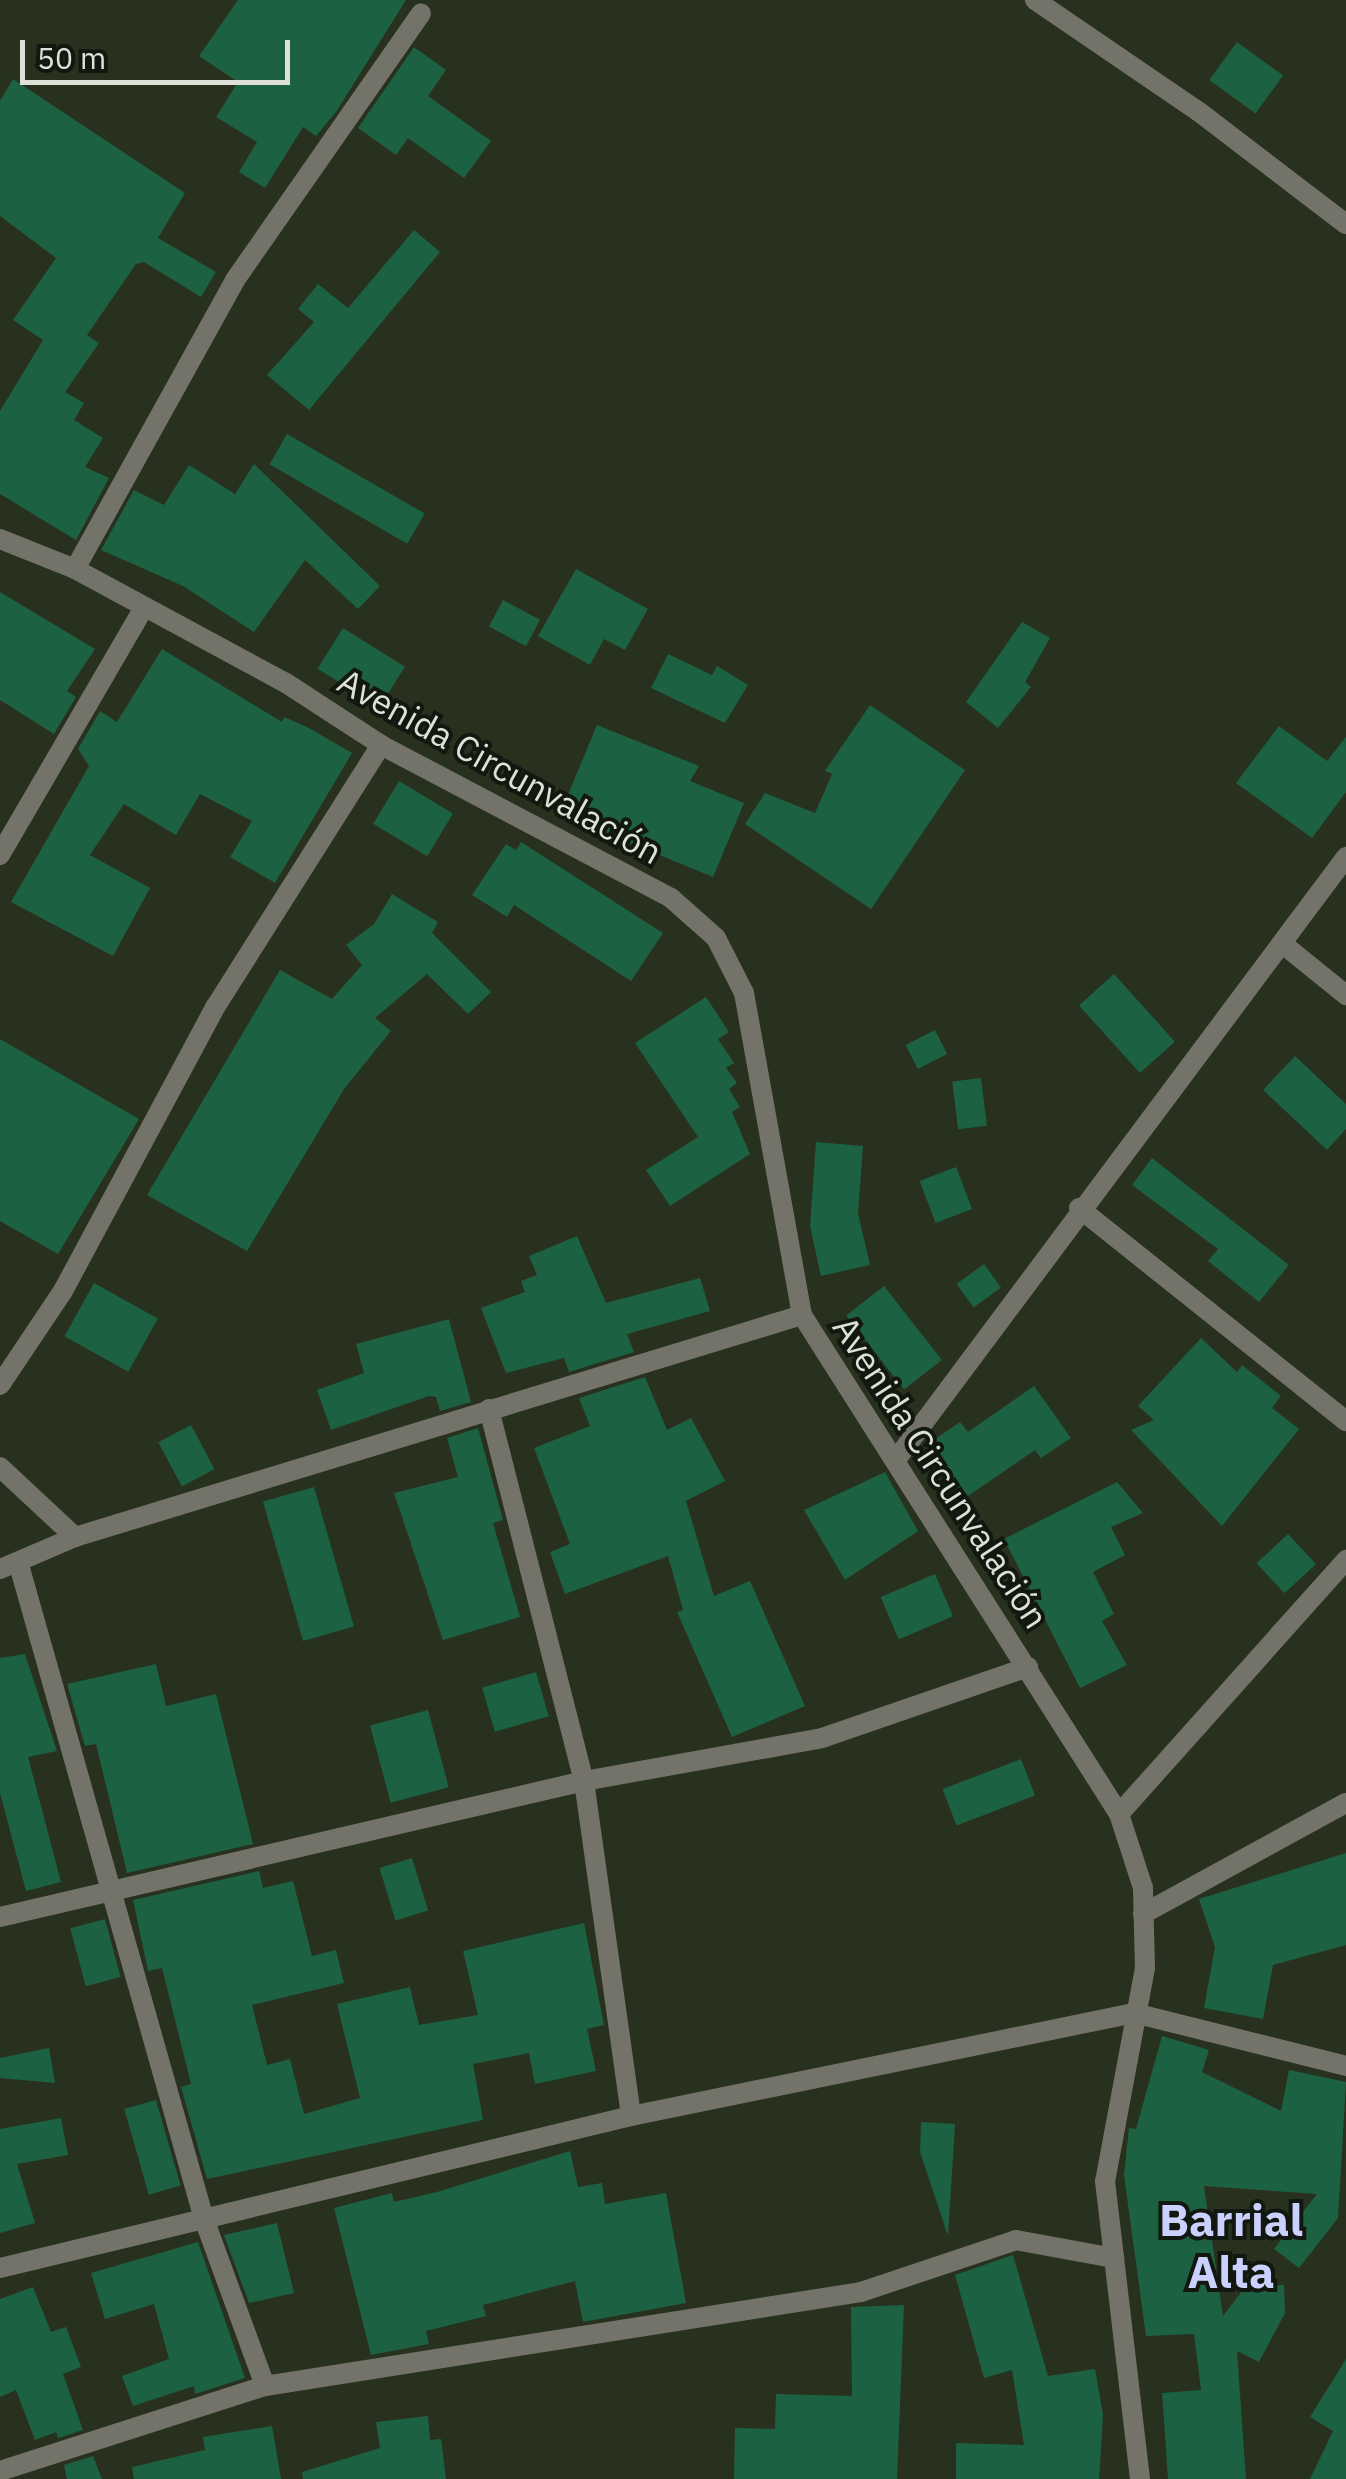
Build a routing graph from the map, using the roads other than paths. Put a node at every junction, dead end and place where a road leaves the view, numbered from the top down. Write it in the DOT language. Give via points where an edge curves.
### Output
graph roads {
  1 [pos="1035,0"];
  2 [pos="421,13"];
  3 [pos="1346,224"];
  4 [pos="0,538"];
  5 [pos="75,569"];
  6 [pos="144,608"];
  7 [pos="380,744"];
  8 [pos="0,855"];
  9 [pos="1346,857"];
  10 [pos="1284,945"];
  11 [pos="1346,995"];
  12 [pos="1078,1208"];
  13 [pos="802,1315"];
  14 [pos="0,1385"];
  15 [pos="489,1409"];
  16 [pos="1346,1421"];
  17 [pos="898,1457"];
  18 [pos="0,1467"];
  19 [pos="76,1537"];
  20 [pos="1346,1560"];
  21 [pos="9,1567"];
  22 [pos="1028,1667"];
  23 [pos="584,1781"];
  24 [pos="1346,1803"];
  25 [pos="1119,1814"];
  26 [pos="108,1895"];
  27 [pos="1143,1914"];
  28 [pos="0,1917"];
  29 [pos="1134,2013"];
  30 [pos="1346,2066"];
  31 [pos="631,2116"];
  32 [pos="204,2219"];
  33 [pos="1114,2258"];
  34 [pos="0,2268"];
  35 [pos="264,2386"];
  36 [pos="0,2471"];
  37 [pos="1140,2479"];
  1 -- 3 [label="street" via="1198,111"];
  2 -- 5 [label="street" via="235,280"];
  4 -- 5 [label="street, Avenida Circunvalación"];
  5 -- 6 [label="street, Avenida Circunvalación"];
  6 -- 7 [label="street, Avenida Circunvalación" via="286,683"];
  6 -- 8 [label="street"];
  7 -- 13 [label="street, Avenida Circunvalación" via="671,898 716,938 744,993"];
  7 -- 14 [label="street" via="216,1006 63,1291"];
  9 -- 10 [label="street"];
  10 -- 11 [label="street"];
  10 -- 12 [label="street"];
  12 -- 16 [label="street"];
  12 -- 17 [label="street"];
  13 -- 15 [label="street"];
  13 -- 17 [label="street, Avenida Circunvalación"];
  15 -- 19 [label="street"];
  15 -- 23 [label="street"];
  17 -- 22 [label="street, Avenida Circunvalación"];
  18 -- 19 [label="street"];
  19 -- 21 [label="street"];
  20 -- 25 [label="street"];
  21 -- 26 [label="street"];
  22 -- 23 [label="street" via="822,1738"];
  22 -- 25 [label="street, Avenida Circunvalación"];
  23 -- 26 [label="street"];
  23 -- 31 [label="street"];
  24 -- 27 [label="street"];
  25 -- 27 [label="street, Avenida Circunvalación" via="1142,1888"];
  26 -- 28 [label="street"];
  26 -- 32 [label="street"];
  27 -- 29 [label="street, Avenida Circunvalación" via="1145,1968"];
  29 -- 30 [label="street"];
  29 -- 31 [label="street"];
  29 -- 33 [label="street, Avenida Circunvalación" via="1105,2181"];
  31 -- 32 [label="street"];
  32 -- 34 [label="street"];
  32 -- 35 [label="street"];
  33 -- 35 [label="street" via="1016,2240 860,2292"];
  33 -- 37 [label="street, Avenida Circunvalación"];
  35 -- 36 [label="street"];
}
